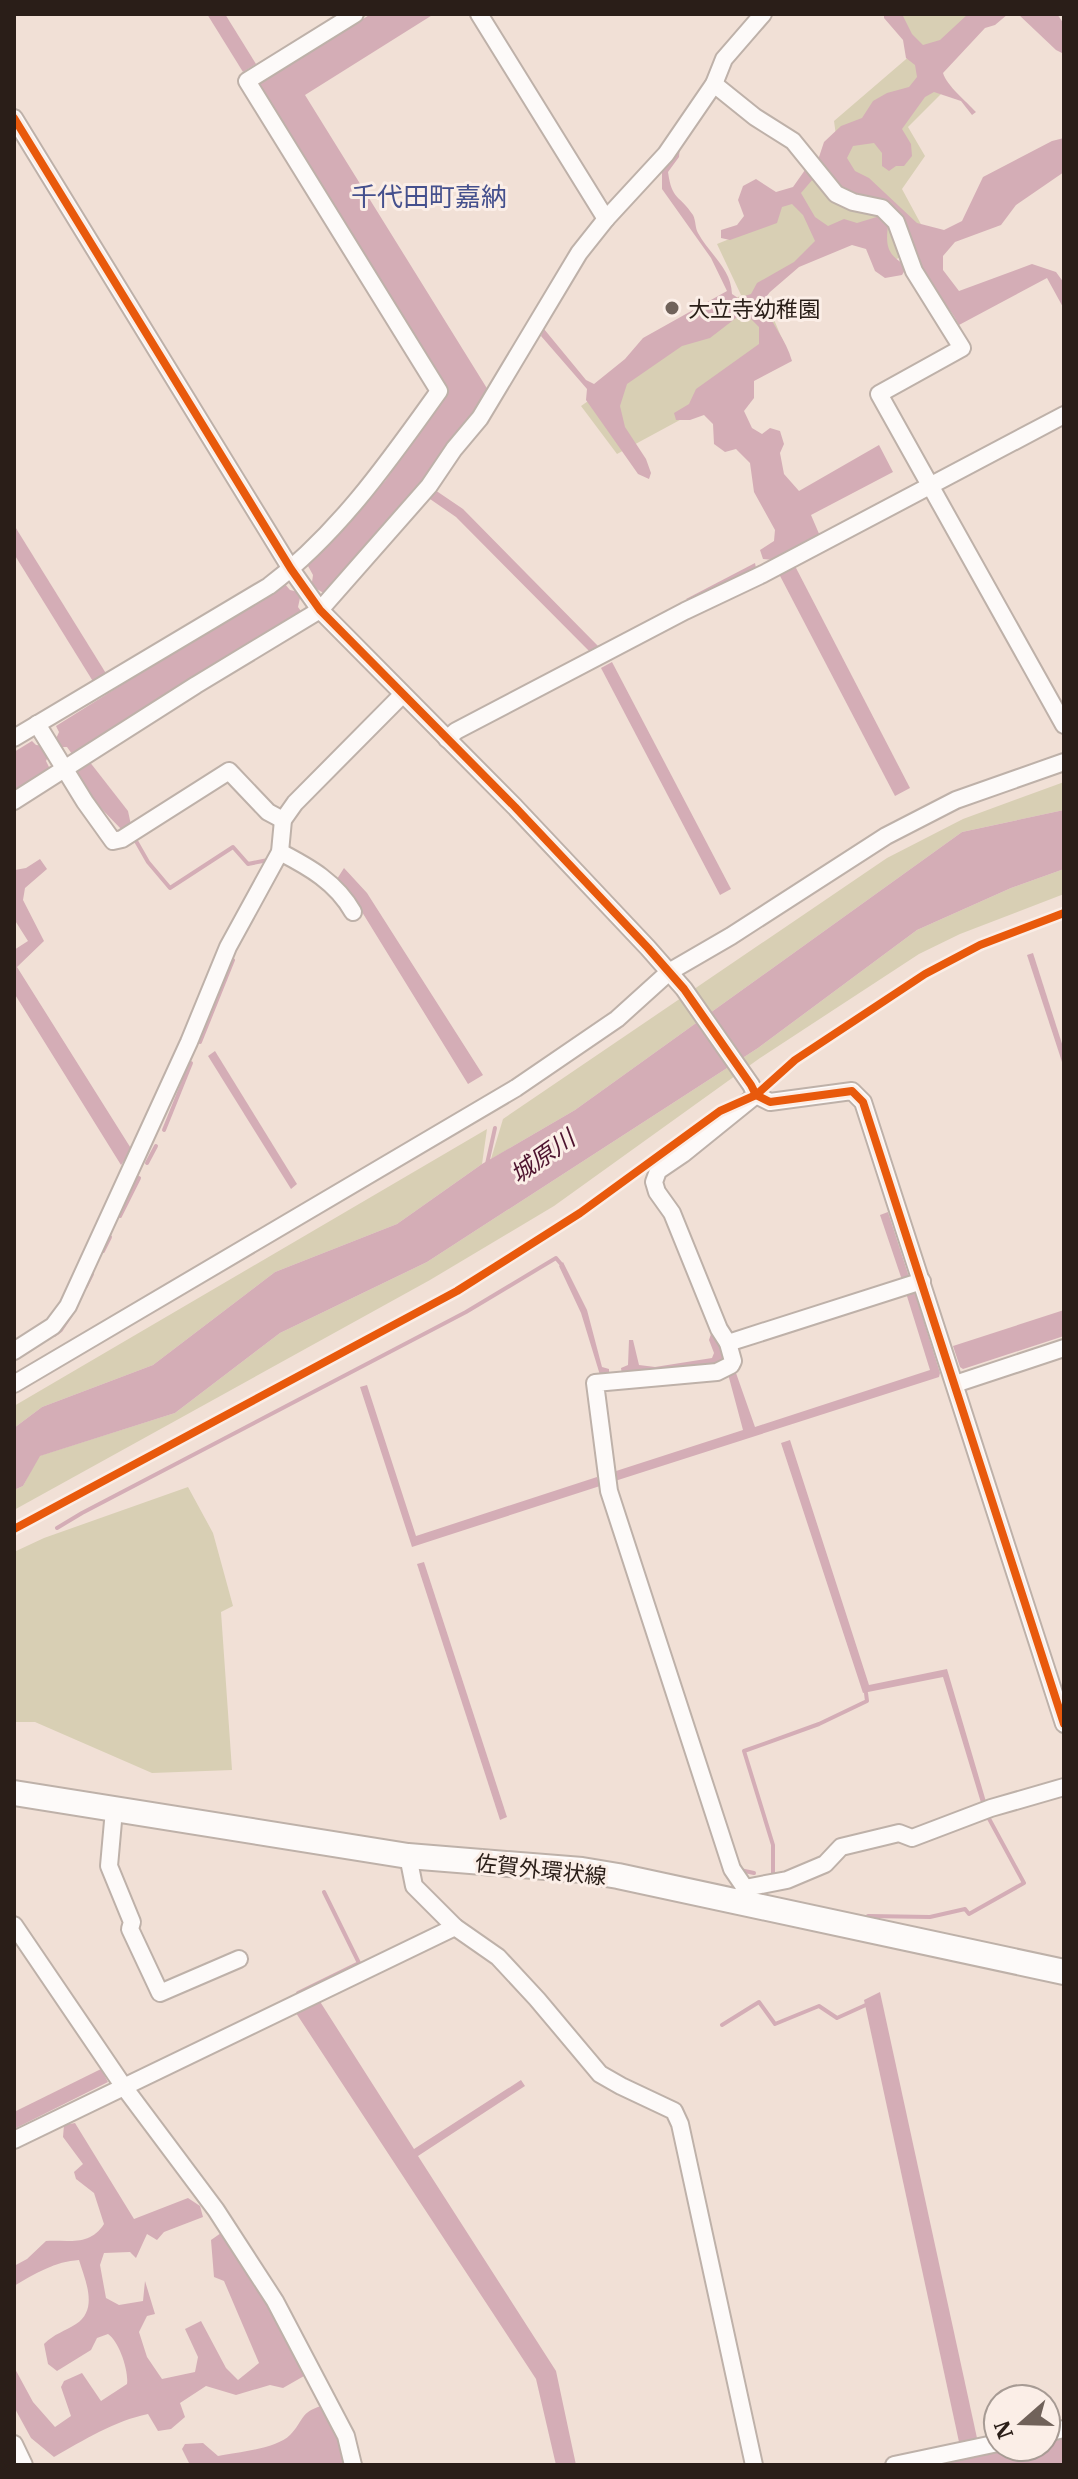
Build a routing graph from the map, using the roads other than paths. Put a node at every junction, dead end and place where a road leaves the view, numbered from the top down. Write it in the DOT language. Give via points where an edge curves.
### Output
graph roads {
  1 [pos="355,14"];
  2 [pos="479,14"];
  3 [pos="763,14"];
  4 [pos="714,84"];
  5 [pos="14,118"];
  6 [pos="606,219"];
  7 [pos="1064,415"];
  8 [pos="930,485"];
  9 [pos="291,569"];
  10 [pos="320,610"];
  11 [pos="402,695"];
  12 [pos="37,724"];
  13 [pos="1064,725"];
  14 [pos="14,738"];
  15 [pos="447,739"];
  16 [pos="56,755"];
  17 [pos="1064,762"];
  18 [pos="14,801"];
  19 [pos="283,820"];
  20 [pos="280,852"];
  21 [pos="353,912"];
  22 [pos="669,972"];
  23 [pos="754,1090"];
  24 [pos="922,1281"];
  25 [pos="728,1343"];
  26 [pos="1064,1348"];
  27 [pos="14,1351"];
  28 [pos="14,1384"];
  29 [pos="955,1384"];
  30 [pos="1064,1724"];
  31 [pos="1064,1787"];
  32 [pos="14,1793"];
  33 [pos="114,1810"];
  34 [pos="408,1856"];
  35 [pos="741,1895"];
  36 [pos="14,1925"];
  37 [pos="455,1927"];
  38 [pos="239,1959"];
  39 [pos="1064,1972"];
  40 [pos="124,2087"];
  41 [pos="14,2140"];
  42 [pos="14,2444"];
  43 [pos="982,2446"];
  44 [pos="24,2465"];
  45 [pos="353,2465"];
  46 [pos="754,2465"];
  47 [pos="894,2465"];
  1 -- 9 [label="street" via="247,81 439,391 381,473"];
  2 -- 6 [label="street"];
  3 -- 4 [label="street" via="724,59"];
  4 -- 6 [label="street" via="666,154"];
  4 -- 8 [label="street" via="793,141 836,194 882,208 896,222 912,265 962,348 879,394"];
  5 -- 9 [label="street"];
  6 -- 10 [label="street" via="579,253 480,418 429,486"];
  7 -- 8 [label="street"];
  8 -- 13 [label="street"];
  8 -- 15 [label="street"];
  9 -- 10 [label="street"];
  9 -- 12 [label="street"];
  10 -- 11 [label="street"];
  10 -- 16 [label="street" via="196,685"];
  11 -- 15 [label="street"];
  11 -- 19 [label="street"];
  12 -- 14 [label="street"];
  12 -- 16 [label="street"];
  15 -- 22 [label="street"];
  16 -- 18 [label="street"];
  16 -- 19 [label="street" via="113,841 229,771 268,812"];
  17 -- 22 [label="street" via="956,800 886,836"];
  19 -- 20 [label="street"];
  20 -- 21 [label="street" via="317,871"];
  20 -- 27 [label="street" via="228,947 68,1306 53,1326"];
  22 -- 23 [label="street"];
  22 -- 28 [label="street" via="617,1019 516,1088"];
  23 -- 24 [label="street" via="770,1102 852,1091 863,1102"];
  23 -- 25 [label="street" via="658,1171 654,1182"];
  24 -- 25 [label="street"];
  24 -- 29 [label="street"];
  25 -- 35 [label="street" via="733,1361 717,1372 595,1383 609,1491"];
  26 -- 29 [label="street"];
  29 -- 30 [label="street"];
  31 -- 35 [label="street" via="912,1838 899,1833 841,1847 825,1864"];
  32 -- 33 [label="main road, 佐賀外環状線"];
  33 -- 34 [label="main road, 佐賀外環状線"];
  33 -- 38 [label="street" via="109,1866 160,1993"];
  34 -- 35 [label="main road, 佐賀外環状線" via="582,1870"];
  34 -- 37 [label="street" via="414,1886"];
  35 -- 39 [label="main road, 佐賀外環状線"];
  36 -- 40 [label="street"];
  37 -- 40 [label="street"];
  37 -- 46 [label="street" via="498,1957 600,2074 674,2111"];
  40 -- 41 [label="street"];
  40 -- 45 [label="street" via="216,2210 275,2301 346,2436"];
  42 -- 44 [label="street"];
  43 -- 47 [label="street"];
}
